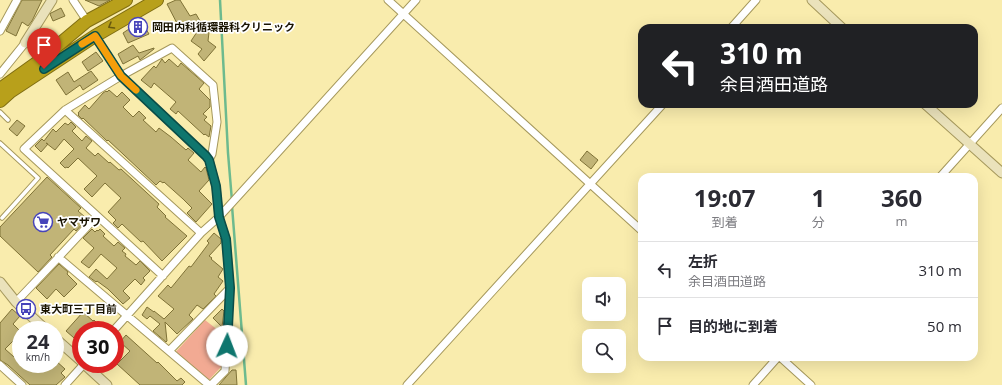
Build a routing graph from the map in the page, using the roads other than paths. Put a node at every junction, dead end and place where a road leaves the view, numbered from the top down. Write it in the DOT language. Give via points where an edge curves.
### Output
graph roads {
  1 [pos="17,0"];
  2 [pos="52,0"];
  3 [pos="74,0"];
  4 [pos="126,0"];
  5 [pos="157,0"];
  6 [pos="388,0"];
  7 [pos="416,0"];
  8 [pos="756,0"];
  9 [pos="812,0"];
  10 [pos="404,14"];
  11 [pos="87,21"];
  12 [pos="735,24"];
  13 [pos="838,24"];
  14 [pos="0,32"];
  15 [pos="95,36"];
  16 [pos="25,43"];
  17 [pos="0,74"];
  18 [pos="121,76"];
  19 [pos="0,89"];
  20 [pos="0,101"];
  21 [pos="659,108"];
  22 [pos="929,108"];
  23 [pos="1002,108"];
  24 [pos="65,110"];
  25 [pos="0,112"];
  26 [pos="8,120"];
  27 [pos="0,143"];
  28 [pos="969,144"];
  29 [pos="209,160"];
  30 [pos="944,173"];
  31 [pos="1002,174"];
  32 [pos="591,184"];
  33 [pos="97,216"];
  34 [pos="219,217"];
  35 [pos="2,218"];
  36 [pos="638,227"];
  37 [pos="201,233"];
  38 [pos="58,257"];
  39 [pos="163,276"];
  40 [pos="0,282"];
  41 [pos="230,288"];
  42 [pos="16,302"];
  43 [pos="127,316"];
  44 [pos="36,321"];
  45 [pos="122,321"];
  46 [pos="64,346"];
  47 [pos="169,351"];
  48 [pos="72,353"];
  49 [pos="775,361"];
  50 [pos="784,361"];
  51 [pos="0,365"];
  52 [pos="76,373"];
  53 [pos="94,373"];
  54 [pos="22,385"];
  55 [pos="66,385"];
  56 [pos="107,385"];
  57 [pos="210,385"];
  58 [pos="407,385"];
  59 [pos="753,385"];
  60 [pos="811,385"];
  1 -- 14 [label="street"];
  2 -- 16 [label="street"];
  3 -- 11 [label="street"];
  4 -- 11 [label="highway"];
  5 -- 15 [label="highway, one-way"];
  6 -- 10 [label="street"];
  7 -- 10 [label="street"];
  8 -- 12 [label="street"];
  9 -- 13 [label="street"];
  10 -- 32 [label="street"];
  10 -- 34 [label="street"];
  11 -- 19 [label="highway" via="38,62"];
  15 -- 18 [label="street"];
  15 -- 20 [label="highway"];
  16 -- 17 [label="street"];
  18 -- 24 [label="street"];
  18 -- 29 [label="street"];
  18 -- 29 [label="street" via="172,48 213,85 217,122"];
  21 -- 32 [label="street"];
  22 -- 28 [label="street"];
  23 -- 28 [label="street"];
  24 -- 33 [label="street" via="24,149"];
  24 -- 37 [label="street"];
  25 -- 26 [label="lane"];
  27 -- 35 [label="lane" via="38,178"];
  28 -- 30 [label="street"];
  28 -- 31 [label="street"];
  29 -- 34 [label="street" via="216,186"];
  32 -- 36 [label="street"];
  32 -- 58 [label="street"];
  33 -- 38 [label="street"];
  33 -- 39 [label="street"];
  34 -- 37 [label="street"];
  34 -- 41 [label="street" via="226,239"];
  37 -- 39 [label="street"];
  38 -- 42 [label="street"];
  38 -- 43 [label="street"];
  39 -- 43 [label="street"];
  40 -- 42 [label="street"];
  41 -- 47 [label="street"];
  41 -- 57 [label="street" via="225,371"];
  42 -- 44 [label="street"];
  43 -- 45 [label="street"];
  43 -- 47 [label="street"];
  46 -- 48 [label="street"];
  47 -- 57 [label="street"];
  49 -- 59 [label="street"];
  50 -- 60 [label="street"];
  51 -- 54 [label="street"];
  52 -- 55 [label="street"];
  53 -- 56 [label="street"];
}
